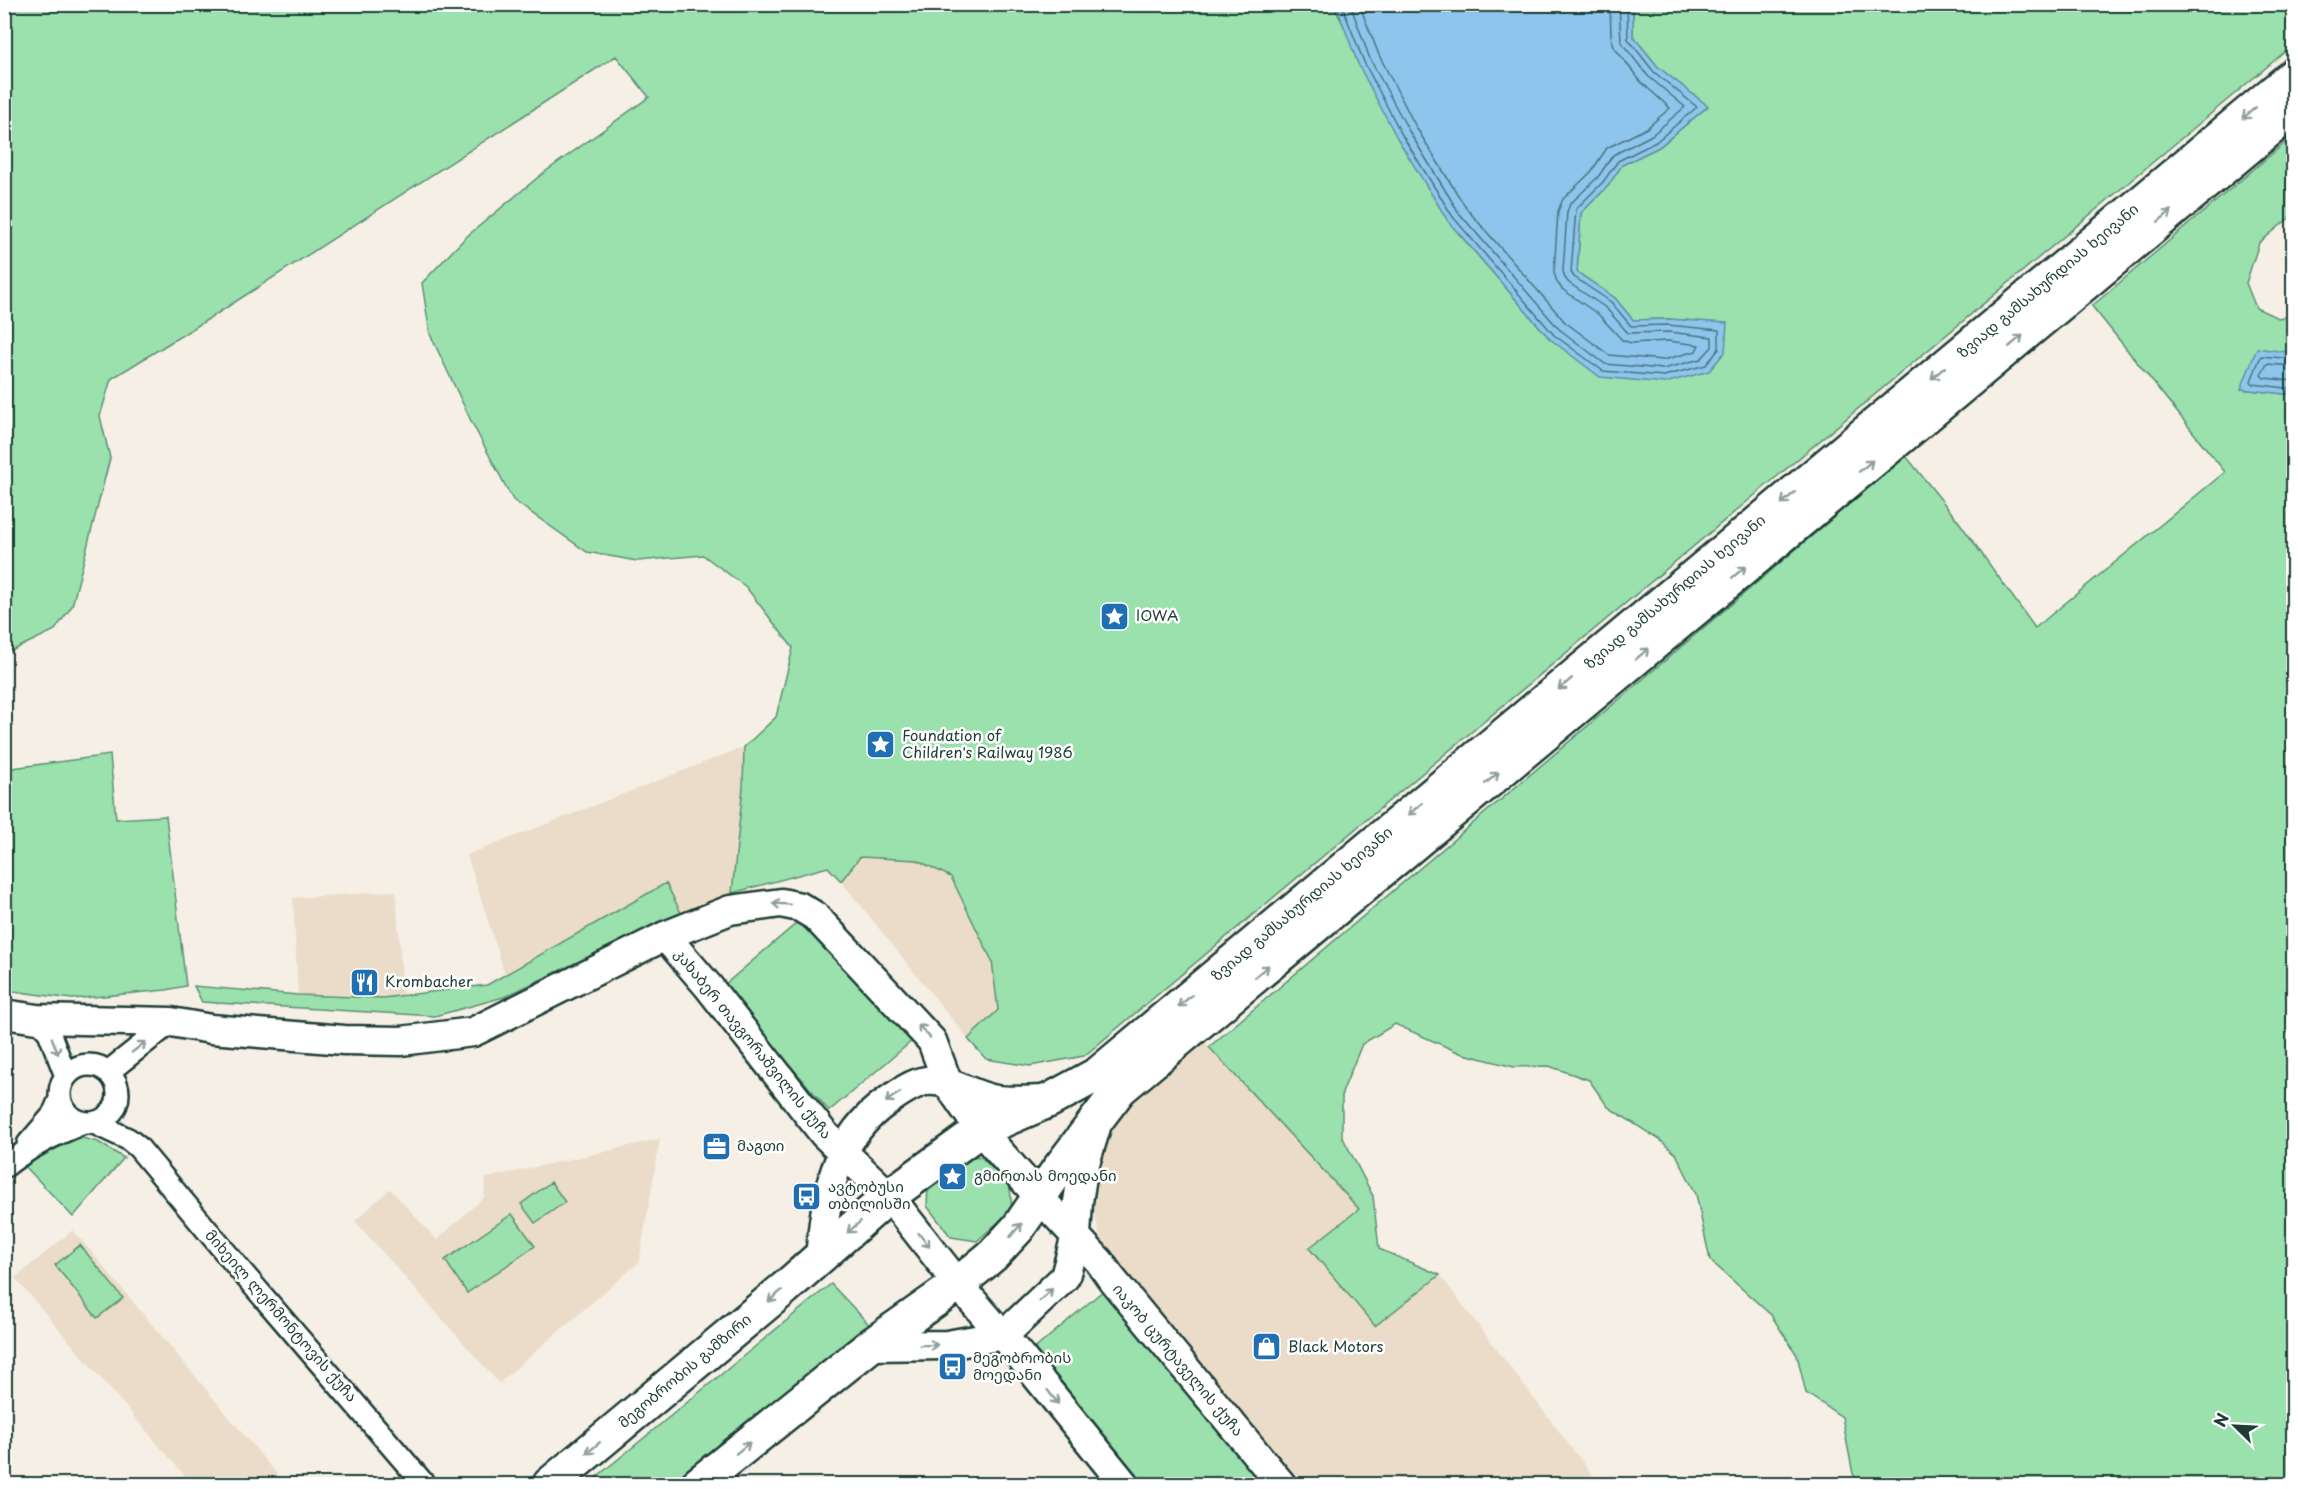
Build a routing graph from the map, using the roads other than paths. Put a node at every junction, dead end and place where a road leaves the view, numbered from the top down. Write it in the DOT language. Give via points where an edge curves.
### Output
graph roads {
  1 [pos="2294,75"];
  2 [pos="2294,109"];
  3 [pos="1765,534"];
  4 [pos="1698,590"];
  5 [pos="665,936"];
  6 [pos="4,1014"];
  7 [pos="38,1019"];
  8 [pos="171,1022"];
  9 [pos="108,1072"];
  10 [pos="66,1076"];
  11 [pos="948,1084"];
  12 [pos="118,1091"];
  13 [pos="60,1098"];
  14 [pos="1050,1100"];
  15 [pos="1101,1114"];
  16 [pos="89,1123"];
  17 [pos="980,1130"];
  18 [pos="138,1147"];
  19 [pos="842,1151"];
  20 [pos="11,1161"];
  21 [pos="889,1196"];
  22 [pos="1040,1198"];
  23 [pos="1076,1235"];
  24 [pos="820,1258"];
  25 [pos="958,1284"];
  26 [pos="1004,1335"];
  27 [pos="870,1346"];
  28 [pos="424,1485"];
  29 [pos="550,1485"];
  30 [pos="698,1485"];
  31 [pos="1124,1485"];
  32 [pos="1281,1485"];
  1 -- 3 [label="main road, ზვიად გამსახურდიას ხეივანი, one-way"];
  3 -- 2 [label="main road, ზვიად გამსახურდიას ხეივანი, one-way"];
  3 -- 4 [label="main road, ზვიად გამსახურდიას ხეივანი"];
  4 -- 14 [label="main road, ზვიად გამსახურდიას ხეივანი, one-way" via="1098,1074"];
  15 -- 4 [label="main road, ზვიად გამსახურდიას ხეივანი, one-way" via="1120,1089"];
  5 -- 8 [label="main road, კახაბერ თავგორაშვილის ქუჩა" via="473,1032 401,1041 345,1040"];
  11 -- 5 [label="main road, კახაბერ თავგორაშვილის ქუჩა, one-way" via="932,1041 815,916 800,907 781,903 730,910"];
  5 -- 19 [label="main road, კახაბერ თავგორაშვილის ქუჩა" via="824,1134"];
  6 -- 7 [label="main road, კახაბერ თავგორაშვილის ქუჩა"];
  7 -- 8 [label="main road, კახაბერ თავგორაშვილის ქუჩა"];
  7 -- 10 [label="street, one-way" via="49,1032"];
  9 -- 8 [label="street, one-way"];
  9 -- 10 [label="street" via="84,1065"];
  9 -- 12 [label="street"];
  10 -- 13 [label="street"];
  11 -- 14 [label="main road" via="996,1100"];
  11 -- 17 [label="main road"];
  11 -- 19 [label="main road, one-way" via="926,1081 900,1092 857,1128"];
  12 -- 16 [label="street" via="116,1106 106,1118"];
  12 -- 18 [label="street, მიხეილ ლერმონტოვის ქუჩა" via="125,1121"];
  13 -- 16 [label="street" via="73,1119"];
  13 -- 20 [label="street" via="53,1115"];
  14 -- 17 [label="main road"];
  15 -- 22 [label="main road"];
  15 -- 23 [label="main road" via="1083,1170"];
  16 -- 18 [label="street, მიხეილ ლერმონტოვის ქუჩა"];
  16 -- 20 [label="street" via="47,1138"];
  17 -- 21 [label="main road"];
  17 -- 22 [label="main road"];
  18 -- 28 [label="street, მიხეილ ლერმონტოვის ქუჩა"];
  19 -- 21 [label="main road"];
  19 -- 24 [label="main road" via="827,1204"];
  21 -- 24 [label="main road, one-way"];
  21 -- 25 [label="main road, one-way"];
  22 -- 23 [label="main road"];
  25 -- 22 [label="main road, one-way" via="993,1255"];
  26 -- 23 [label="main road, one-way" via="1065,1277"];
  23 -- 32 [label="main road, იაკობ ცურტაველის ქუჩა"];
  24 -- 29 [label="main road, მეგობრობის გამზირი, one-way"];
  25 -- 26 [label="main road"];
  25 -- 27 [label="main road"];
  27 -- 26 [label="main road, one-way" via="947,1345"];
  26 -- 31 [label="main road, one-way"];
  30 -- 27 [label="main road, one-way"];
}
